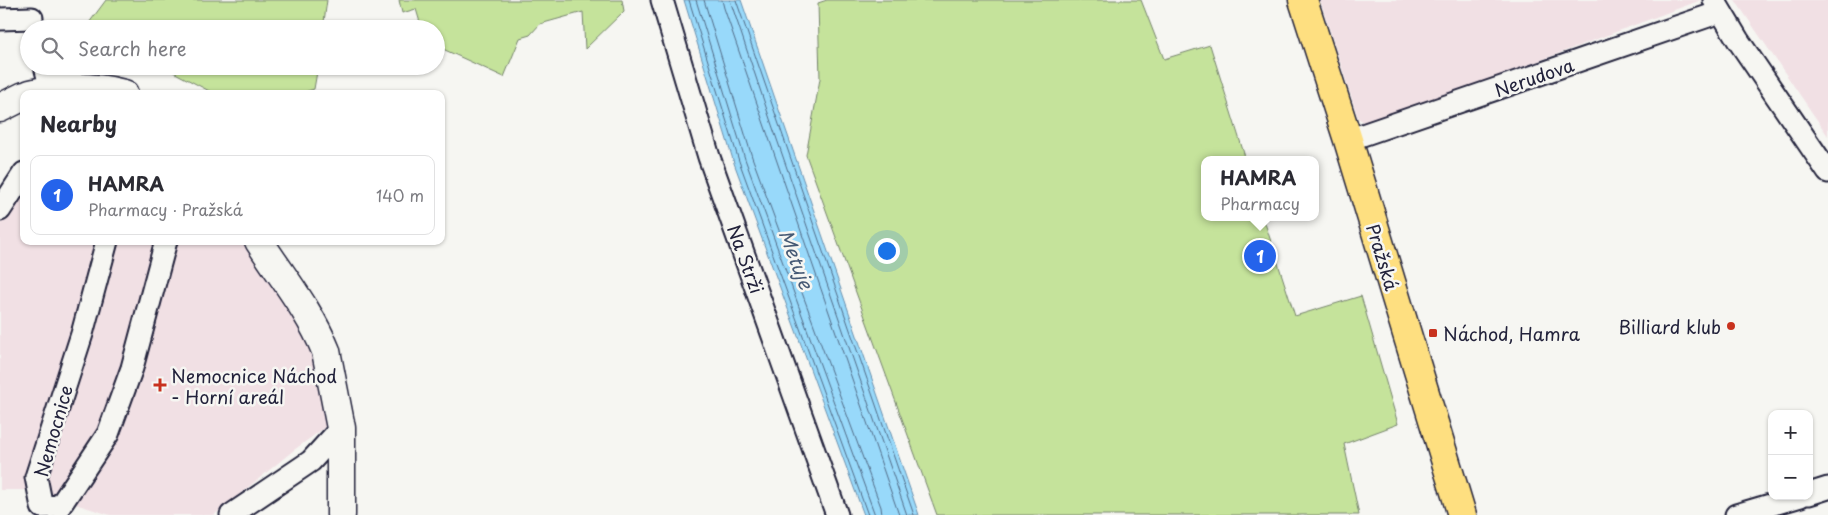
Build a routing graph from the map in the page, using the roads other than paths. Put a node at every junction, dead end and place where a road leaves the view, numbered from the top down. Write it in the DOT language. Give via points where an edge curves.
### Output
graph roads {
  1 [pos="662,0"];
  2 [pos="1303,0"];
  3 [pos="1717,6"];
  4 [pos="35,16"];
  5 [pos="0,19"];
  6 [pos="45,86"];
  7 [pos="103,90"];
  8 [pos="20,98"];
  9 [pos="0,108"];
  10 [pos="1348,140"];
  11 [pos="1828,172"];
  12 [pos="20,179"];
  13 [pos="0,210"];
  14 [pos="106,245"];
  15 [pos="165,245"];
  16 [pos="262,245"];
  17 [pos="341,428"];
  18 [pos="1828,488"];
  19 [pos="1813,493"];
  20 [pos="1787,500"];
  21 [pos="232,515"];
  22 [pos="341,515"];
  23 [pos="837,515"];
  24 [pos="1462,515"];
  25 [pos="1736,515"];
  1 -- 23 [label="street, Na Strži" via="709,157"];
  2 -- 10 [label="main road, Pražská"];
  3 -- 10 [label="street, Nerudova"];
  3 -- 11 [label="street"];
  4 -- 5 [label="street"];
  6 -- 7 [label="street"];
  8 -- 9 [label="street"];
  10 -- 24 [label="main road, Pražská"];
  12 -- 13 [label="street"];
  14 -- 15 [label="street, Nemocnice" via="82,334 36,477 42,507 60,506 108,434 132,368"];
  16 -- 17 [label="street" via="321,339 329,361"];
  17 -- 21 [label="street" via="311,461"];
  17 -- 22 [label="street"];
  18 -- 19 [label="street"];
  20 -- 25 [label="street"];
}
